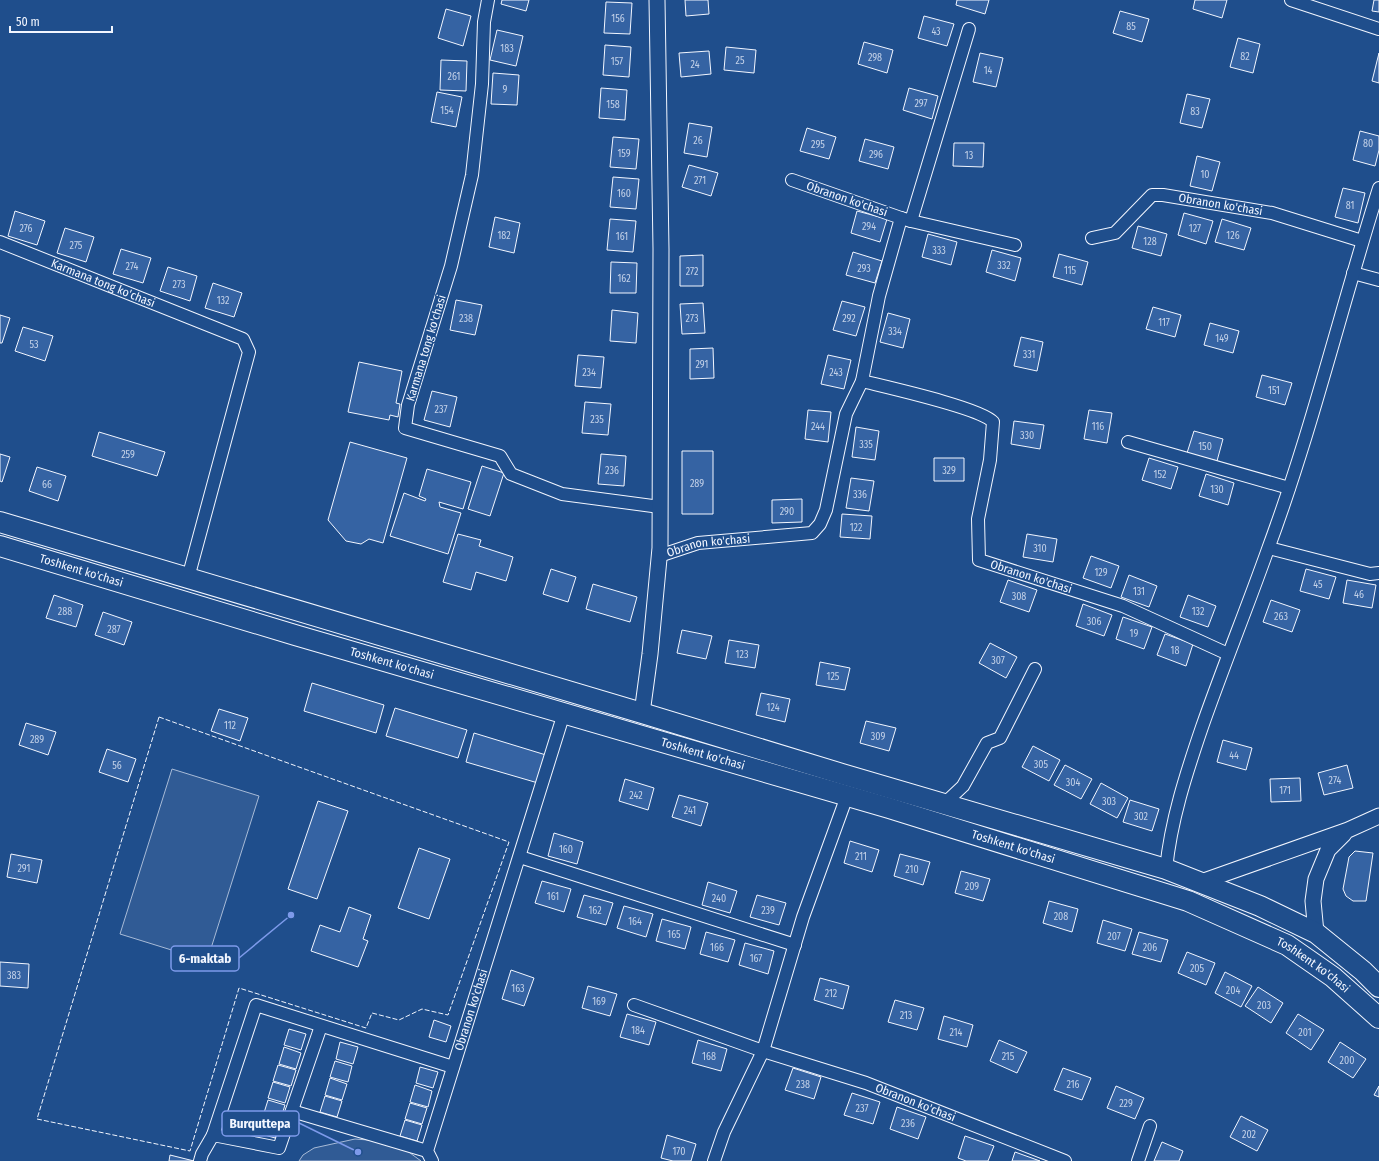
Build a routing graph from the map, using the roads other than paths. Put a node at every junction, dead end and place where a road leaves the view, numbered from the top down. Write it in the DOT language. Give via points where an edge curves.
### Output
graph roads {
  1 [pos="488,0"];
  2 [pos="657,0"];
  3 [pos="1291,0"];
  4 [pos="969,29"];
  5 [pos="1379,29"];
  6 [pos="792,180"];
  7 [pos="1379,188"];
  8 [pos="906,220"];
  9 [pos="1092,238"];
  10 [pos="1362,241"];
  11 [pos="0,242"];
  12 [pos="1015,245"];
  13 [pos="1353,273"];
  14 [pos="1379,280"];
  15 [pos="862,381"];
  16 [pos="1128,442"];
  17 [pos="1289,488"];
  18 [pos="660,508"];
  19 [pos="0,523"];
  20 [pos="0,546"];
  21 [pos="1269,548"];
  22 [pos="659,556"];
  23 [pos="1379,573"];
  24 [pos="188,578"];
  25 [pos="1228,654"];
  26 [pos="1035,669"];
  27 [pos="564,713"];
  28 [pos="642,713"];
  29 [pos="847,796"];
  30 [pos="945,803"];
  31 [pos="1379,816"];
  32 [pos="1348,830"];
  33 [pos="520,858"];
  34 [pos="1166,870"];
  35 [pos="1201,882"];
  36 [pos="1316,933"];
  37 [pos="794,945"];
  38 [pos="1379,987"];
  39 [pos="634,1005"];
  40 [pos="1379,1018"];
  41 [pos="321,1026"];
  42 [pos="763,1052"];
  43 [pos="453,1067"];
  44 [pos="292,1111"];
  45 [pos="1150,1126"];
  46 [pos="214,1135"];
  47 [pos="430,1156"];
  48 [pos="200,1161"];
  49 [pos="714,1161"];
  50 [pos="1065,1161"];
  51 [pos="1138,1161"];
  1 -- 18 [label="street, Karmana tong ko'chasi" via="472,175 451,266 408,405 405,428 500,456 511,474 562,494"];
  2 -- 18 [label="street" via="661,249"];
  3 -- 5 [label="street"];
  4 -- 8 [label="street, Obranon ko'chasi"];
  6 -- 8 [label="street, Obranon ko'chasi"];
  7 -- 10 [label="street"];
  8 -- 12 [label="street, Obranon ko'chasi"];
  8 -- 15 [label="street, Obranon ko'chasi" via="879,296"];
  9 -- 10 [label="street, Obranon ko'chasi" via="1115,233 1152,195 1163,195 1272,213"];
  10 -- 13 [label="street"];
  11 -- 24 [label="street, Karmana tong ko'chasi" via="243,339 249,352"];
  13 -- 14 [label="street"];
  13 -- 17 [label="street" via="1319,397"];
  15 -- 22 [label="street, Obranon ko'chasi" via="846,414 826,510 820,524 812,533 698,543"];
  15 -- 25 [label="street, Obranon ko'chasi" via="953,405 988,417 993,422 990,460 978,520 979,560 1123,606"];
  16 -- 17 [label="street"];
  17 -- 21 [label="street"];
  18 -- 22 [label="street"];
  19 -- 24 [label="highway, Toshkent ko'chasi"];
  20 -- 27 [label="highway, Toshkent ko'chasi"];
  21 -- 23 [label="street" via="1370,574"];
  21 -- 25 [label="street"];
  22 -- 28 [label="street"];
  24 -- 28 [label="highway, Toshkent ko'chasi"];
  25 -- 34 [label="street" via="1181,790 1169,837"];
  26 -- 30 [label="street" via="1000,738 987,742 963,786"];
  27 -- 29 [label="highway, Toshkent ko'chasi"];
  27 -- 33 [label="street, Obranon ko'chasi"];
  28 -- 30 [label="highway, Toshkent ko'chasi"];
  29 -- 37 [label="street"];
  29 -- 40 [label="highway, Toshkent ko'chasi" via="1195,904 1287,945 1333,977"];
  30 -- 34 [label="highway, Toshkent ko'chasi"];
  31 -- 32 [label="street"];
  32 -- 35 [label="street"];
  32 -- 36 [label="street" via="1328,850 1316,879 1313,901"];
  33 -- 37 [label="street"];
  33 -- 43 [label="street, Obranon ko'chasi"];
  34 -- 35 [label="highway, Toshkent ko'chasi"];
  35 -- 36 [label="highway, Toshkent ko'chasi"];
  36 -- 38 [label="highway, Toshkent ko'chasi"];
  37 -- 42 [label="street"];
  39 -- 42 [label="street, Obranon ko'chasi"];
  41 -- 43 [label="street"];
  41 -- 44 [label="street"];
  41 -- 46 [label="street" via="256,1005"];
  42 -- 49 [label="street" via="724,1132"];
  42 -- 50 [label="street, Obranon ko'chasi" via="866,1082"];
  43 -- 47 [label="street, Obranon ko'chasi"];
  44 -- 46 [label="street" via="279,1148"];
  44 -- 47 [label="street"];
  45 -- 51 [label="street"];
  46 -- 48 [label="street"];
}
